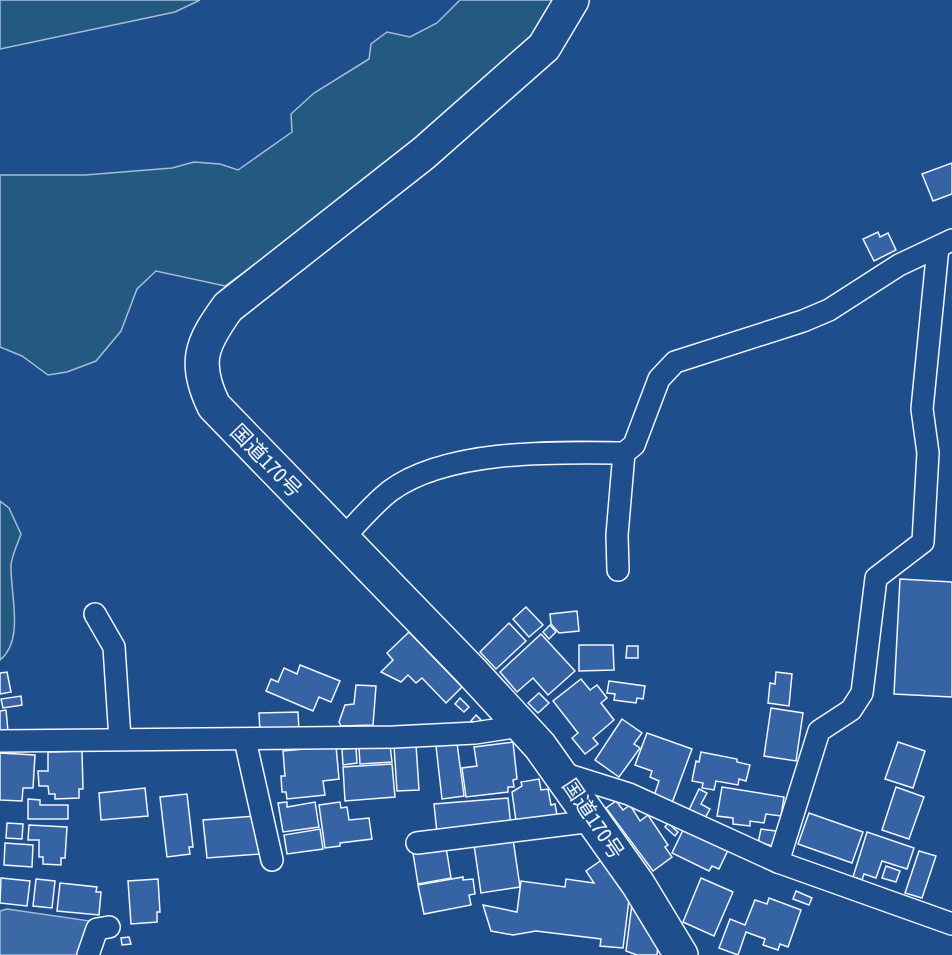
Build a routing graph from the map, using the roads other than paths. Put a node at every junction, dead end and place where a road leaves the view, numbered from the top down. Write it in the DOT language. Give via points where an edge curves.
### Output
graph roads {
  1 [pos="572,0"];
  2 [pos="945,244"];
  3 [pos="624,453"];
  4 [pos="341,540"];
  5 [pos="618,570"];
  6 [pos="95,614"];
  7 [pos="521,726"];
  8 [pos="120,739"];
  9 [pos="245,740"];
  10 [pos="0,741"];
  11 [pos="562,773"];
  12 [pos="593,821"];
  13 [pos="417,843"];
  14 [pos="272,860"];
  15 [pos="778,862"];
  16 [pos="952,924"];
  17 [pos="109,927"];
  18 [pos="88,955"];
  19 [pos="681,955"];
  1 -- 4 [label="highway, 国道170号" via="544,47 424,153 228,307 211,331 202,355 202,381 214,406"];
  2 -- 3 [label="street" via="899,265 829,310 675,362 659,379 634,445"];
  2 -- 15 [label="street" via="922,409 928,453 923,542 876,578 862,693 851,710 819,731"];
  3 -- 4 [label="street" via="485,457 422,474 390,491"];
  3 -- 5 [label="street"];
  4 -- 7 [label="highway, 国道170号"];
  6 -- 8 [label="street" via="114,647"];
  7 -- 9 [label="street" via="475,733"];
  7 -- 11 [label="highway, 国道170号"];
  8 -- 9 [label="street"];
  8 -- 10 [label="street"];
  9 -- 14 [label="street"];
  11 -- 12 [label="highway, 国道170号"];
  11 -- 15 [label="street" via="622,791"];
  12 -- 13 [label="street"];
  12 -- 19 [label="highway, 国道170号" via="638,884"];
  15 -- 16 [label="street"];
  17 -- 18 [label="street" via="97,929"];
}
